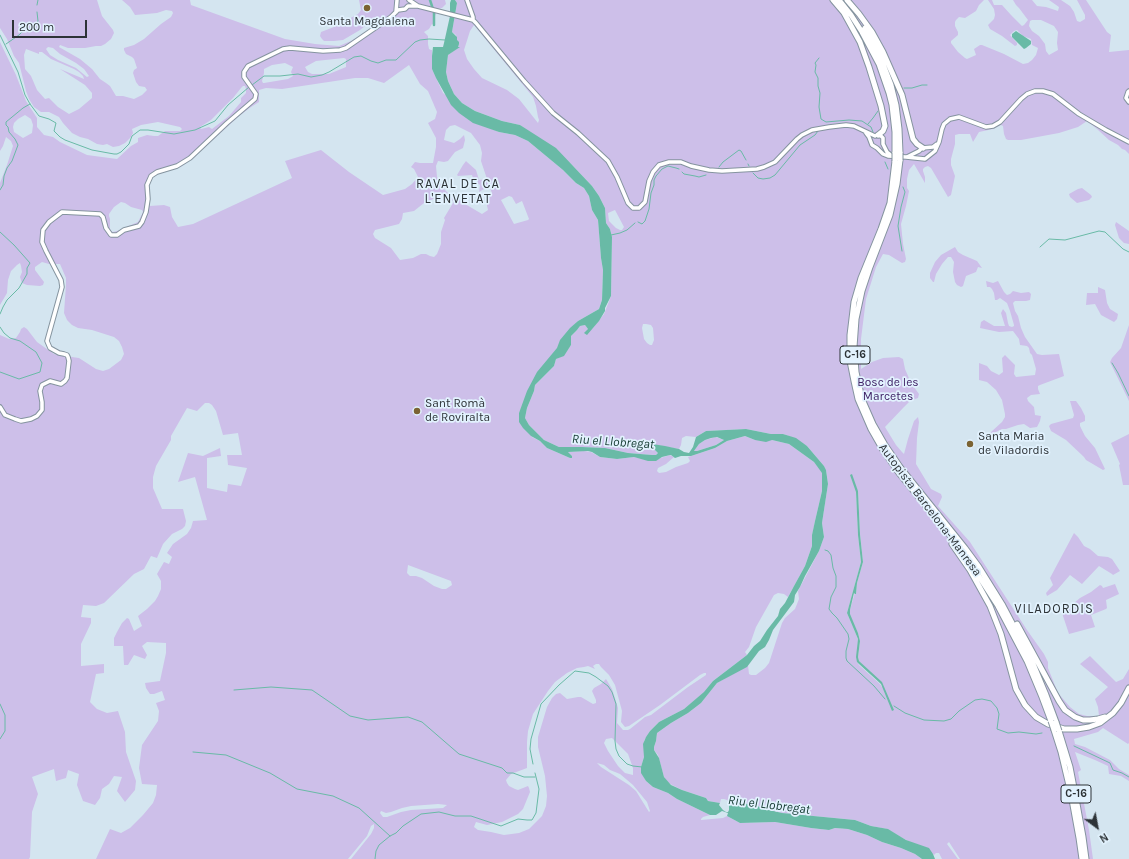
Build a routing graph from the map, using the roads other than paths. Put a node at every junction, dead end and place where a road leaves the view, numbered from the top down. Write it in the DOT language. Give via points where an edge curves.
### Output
graph roads {
  1 [pos="397,0"];
  2 [pos="409,0"];
  3 [pos="467,0"];
  4 [pos="832,0"];
  5 [pos="839,0"];
  6 [pos="846,0"];
  7 [pos="397,5"];
  8 [pos="408,6"];
  9 [pos="418,6"];
  10 [pos="402,9"];
  11 [pos="395,13"];
  12 [pos="472,20"];
  13 [pos="1129,91"];
  14 [pos="1129,102"];
  15 [pos="866,132"];
  16 [pos="877,136"];
  17 [pos="871,141"];
  18 [pos="939,142"];
  19 [pos="1129,142"];
  20 [pos="883,144"];
  21 [pos="876,148"];
  22 [pos="923,149"];
  23 [pos="929,156"];
  24 [pos="897,157"];
  25 [pos="906,157"];
  26 [pos="920,158"];
  27 [pos="0,407"];
  28 [pos="928,508"];
  29 [pos="950,527"];
  30 [pos="1129,688"];
  31 [pos="1114,711"];
  32 [pos="1054,722"];
  33 [pos="1056,730"];
  34 [pos="1082,859"];
  35 [pos="1086,859"];
  1 -- 7 [label="street"];
  2 -- 8 [label="street"];
  2 -- 9 [label="street"];
  3 -- 12 [label="street"];
  4 -- 16 [label="highway" via="844,13 860,42 869,67 885,126"];
  5 -- 24 [label="highway, Autopista Barcelona-Manresa / C-16" via="862,32 882,71 892,105"];
  6 -- 22 [label="highway" via="872,32 883,52 902,95 913,139"];
  6 -- 24 [label="highway, Autopista Barcelona-Manresa / C-16" via="869,33 891,85 899,129"];
  7 -- 10 [label="street"];
  7 -- 11 [label="street"];
  8 -- 9 [label="street"];
  8 -- 10 [label="street"];
  9 -- 12 [label="street"];
  10 -- 11 [label="street"];
  11 -- 27 [label="street" via="346,48 334,51 283,49 248,66 244,77 256,97 252,103 190,158 151,176 147,185 146,212 139,226 111,235 100,214 62,212 49,222 43,230 42,242 61,280 62,288 47,341 50,348 67,355 67,378 61,384 50,382 42,385 42,410 31,419 15,419 5,415"];
  12 -- 15 [label="street" via="553,113 608,161 626,201 633,208 639,208 643,204 652,172 664,163 674,161 722,171 757,169 775,162 797,139 812,130 854,126"];
  13 -- 14 [label="street" via="1126,95"];
  15 -- 16 [label="street"];
  15 -- 17 [label="street"];
  16 -- 17 [label="street"];
  16 -- 20 [label="street" via="883,138"];
  17 -- 21 [label="street"];
  18 -- 19 [label="street" via="944,124 950,119 959,117 986,127 993,126 1027,94 1043,91 1053,94 1079,114"];
  18 -- 22 [label="street" via="933,147"];
  18 -- 23 [label="street"];
  20 -- 21 [label="street"];
  20 -- 24 [label="street" via="887,152"];
  21 -- 24 [label="street" via="883,154"];
  22 -- 23 [label="street" via="930,152"];
  22 -- 25 [label="street"];
  22 -- 26 [label="street" via="918,155"];
  23 -- 26 [label="street"];
  24 -- 25 [label="street"];
  24 -- 28 [label="highway, Autopista Barcelona-Manresa / C-16" via="890,203 854,302 850,361 858,399 871,429 899,473"];
  24 -- 29 [label="highway, Autopista Barcelona-Manresa / C-16" via="897,184 890,215 862,291 856,319 856,372 862,399 885,445"];
  25 -- 26 [label="street"];
  28 -- 31 [label="highway" via="970,570 990,606 1001,634 1016,689 1028,709 1048,724 1071,729 1094,725 1111,716"];
  28 -- 32 [label="highway, Autopista Barcelona-Manresa / C-16" via="962,550 998,606 1027,661"];
  29 -- 31 [label="highway" via="1003,599 1065,710 1083,720 1102,718"];
  29 -- 32 [label="highway, Autopista Barcelona-Manresa / C-16" via="979,567 1008,615 1036,671"];
  30 -- 31 [label="highway"];
  32 -- 33 [label="highway, Autopista Barcelona-Manresa / C-16, bridge"];
  33 -- 34 [label="highway, Autopista Barcelona-Manresa / C-16" via="1071,794"];
  33 -- 35 [label="highway, Autopista Barcelona-Manresa / C-16" via="1070,767"];
}
